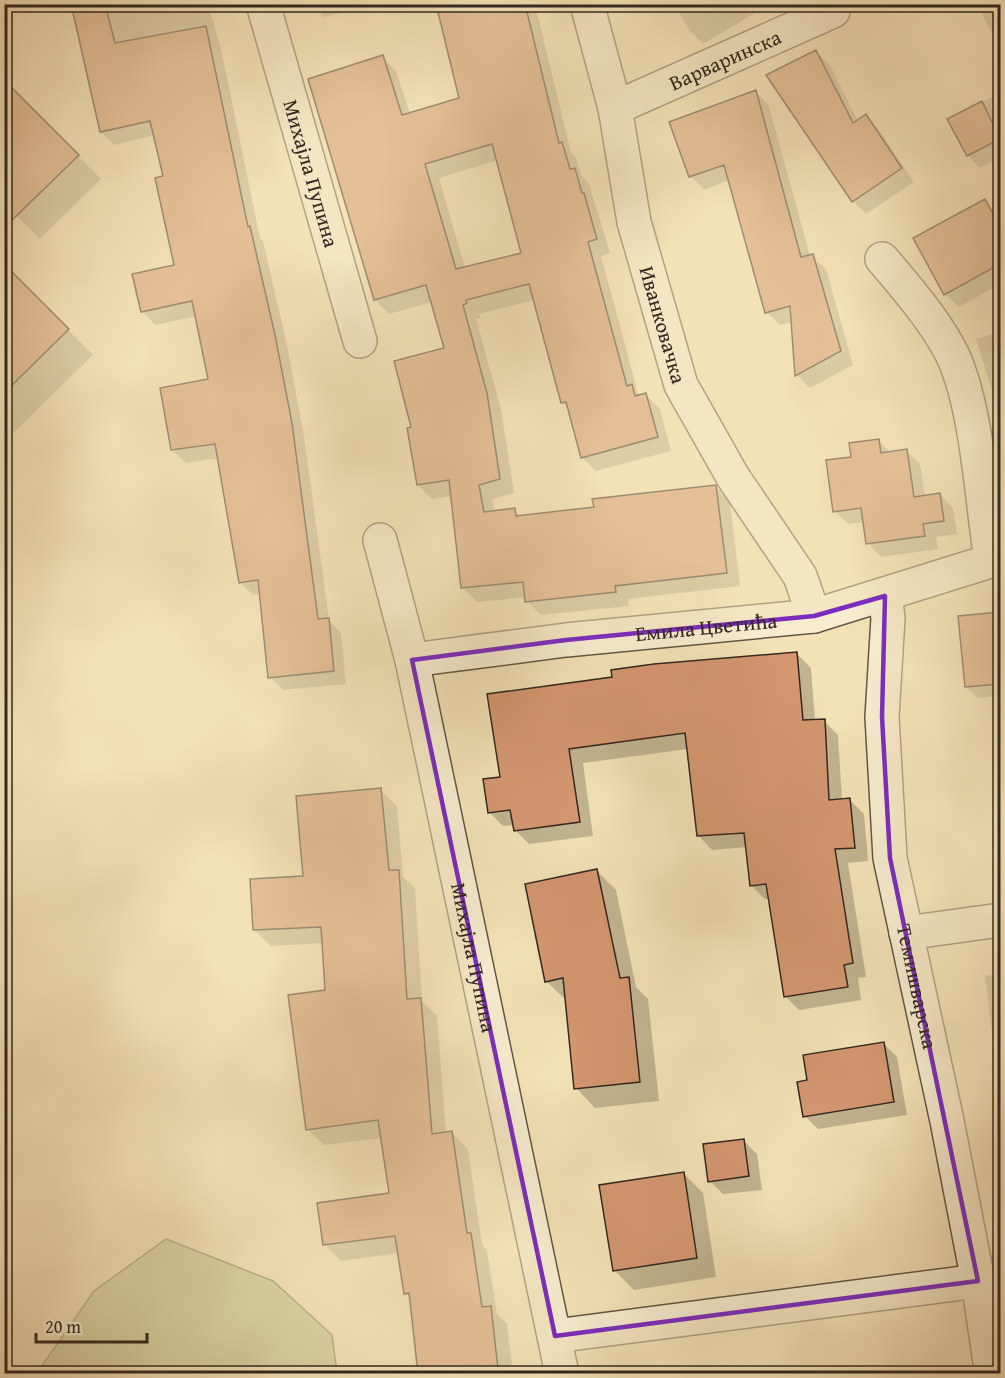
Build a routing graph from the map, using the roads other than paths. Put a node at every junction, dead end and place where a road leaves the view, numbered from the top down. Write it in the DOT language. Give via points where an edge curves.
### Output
graph roads {
  1 [pos="263,4"];
  2 [pos="587,4"];
  3 [pos="833,10"];
  4 [pos="615,108"];
  5 [pos="882,259"];
  6 [pos="360,341"];
  7 [pos="380,540"];
  8 [pos="996,559"];
  9 [pos="885,596"];
  10 [pos="814,616"];
  11 [pos="412,660"];
  12 [pos="1000,920"];
  13 [pos="906,933"];
  14 [pos="978,1281"];
  15 [pos="555,1336"];
  16 [pos="562,1374"];
  17 [pos="989,1374"];
  1 -- 6 [label="street, Михајла Пупина"];
  2 -- 4 [label="street, Иванковачка"];
  3 -- 4 [label="street, Варваринска"];
  4 -- 10 [label="street, Иванковачка" via="634,222 681,385 733,477 800,576"];
  5 -- 8 [label="street, Емила Цветића" via="921,305 958,367"];
  7 -- 11 [label="street, Михајла Пупина"];
  8 -- 9 [label="street, Емила Цветића"];
  9 -- 10 [label="street, Емила Цветића"];
  9 -- 13 [label="street, Темишварска" via="888,618 882,717 890,858"];
  10 -- 11 [label="street, Емила Цветића" via="566,640"];
  11 -- 15 [label="street, Михајла Пупина"];
  12 -- 13 [label="street"];
  13 -- 14 [label="street, Темишварска"];
  14 -- 15 [label="street"];
  14 -- 17 [label="street, Темишварска"];
  15 -- 16 [label="street, Михајла Пупина"];
}
